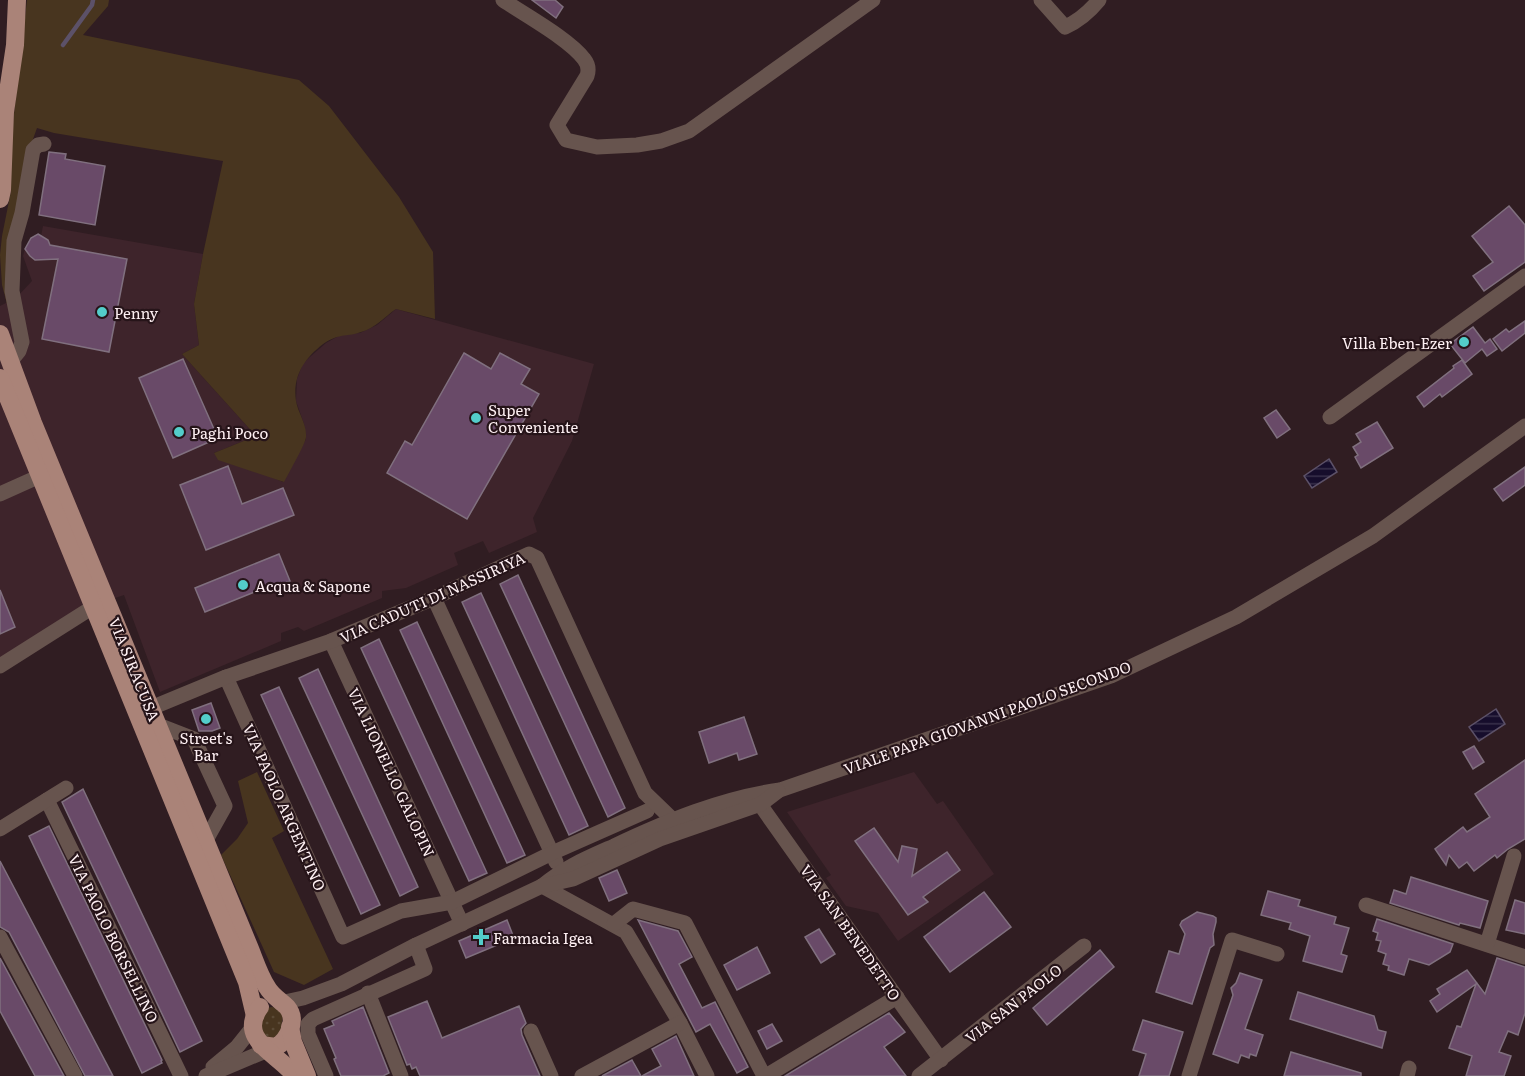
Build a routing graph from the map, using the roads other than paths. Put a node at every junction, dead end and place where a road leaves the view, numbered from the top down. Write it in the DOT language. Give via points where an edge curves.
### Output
graph roads {
  1 [pos="17,0"];
  2 [pos="503,0"];
  3 [pos="873,0"];
  4 [pos="1041,0"];
  5 [pos="1099,0"];
  6 [pos="16,21"];
  7 [pos="0,54"];
  8 [pos="44,144"];
  9 [pos="1,168"];
  10 [pos="0,199"];
  11 [pos="1525,271"];
  12 [pos="1525,276"];
  13 [pos="1458,324"];
  14 [pos="0,334"];
  15 [pos="10,362"];
  16 [pos="0,378"];
  17 [pos="1330,417"];
  18 [pos="1525,426"];
  19 [pos="40,476"];
  20 [pos="0,494"];
  21 [pos="434,598"];
  22 [pos="93,607"];
  23 [pos="331,641"];
  24 [pos="0,666"];
  25 [pos="226,676"];
  26 [pos="154,716"];
  27 [pos="66,788"];
  28 [pos="758,799"];
  29 [pos="47,800"];
  30 [pos="718,819"];
  31 [pos="657,822"];
  32 [pos="0,829"];
  33 [pos="206,840"];
  34 [pos="552,854"];
  35 [pos="1514,856"];
  36 [pos="598,867"];
  37 [pos="562,876"];
  38 [pos="542,886"];
  39 [pos="452,903"];
  40 [pos="1366,905"];
  41 [pos="462,924"];
  42 [pos="614,924"];
  43 [pos="0,937"];
  44 [pos="1487,944"];
  45 [pos="416,945"];
  46 [pos="1084,946"];
  47 [pos="1277,954"];
  48 [pos="1525,957"];
  49 [pos="341,984"];
  50 [pos="368,993"];
  51 [pos="897,997"];
  52 [pos="279,1002"];
  53 [pos="254,1022"];
  54 [pos="680,1023"];
  55 [pos="291,1025"];
  56 [pos="531,1031"];
  57 [pos="268,1047"];
  58 [pos="941,1060"];
  59 [pos="75,1076"];
  60 [pos="181,1076"];
  61 [pos="204,1076"];
  62 [pos="294,1076"];
  63 [pos="307,1076"];
  64 [pos="326,1076"];
  65 [pos="401,1076"];
  66 [pos="551,1076"];
  67 [pos="582,1076"];
  68 [pos="707,1076"];
  69 [pos="765,1076"];
  70 [pos="919,1076"];
  71 [pos="1189,1076"];
  1 -- 6 [label="main road"];
  2 -- 3 [label="street" via="585,60 587,76 557,125 566,140 597,147 661,141 689,131"];
  4 -- 5 [label="street" via="1065,27"];
  6 -- 7 [label="main road"];
  6 -- 9 [label="main road"];
  8 -- 15 [label="street" via="33,150 14,241 12,291 22,342"];
  9 -- 10 [label="main road"];
  11 -- 13 [label="street" via="1455,321"];
  12 -- 13 [label="street"];
  13 -- 17 [label="street"];
  14 -- 15 [label="main road, VIA SIRACUSA"];
  15 -- 26 [label="main road, VIA SIRACUSA"];
  16 -- 19 [label="main road, VIA SIRACUSA"];
  18 -- 28 [label="street, VIALE PAPA GIOVANNI PAOLO SECONDO" via="1373,536 1236,617 1111,676"];
  19 -- 20 [label="street"];
  19 -- 22 [label="main road, VIA SIRACUSA"];
  21 -- 23 [label="street, VIA CADUTI DI NASSIRIYA"];
  21 -- 31 [label="street, VIA CADUTI DI NASSIRIYA" via="529,554 537,558"];
  21 -- 34 [label="street"];
  22 -- 24 [label="street"];
  22 -- 53 [label="main road, VIA SIRACUSA" via="247,982"];
  23 -- 25 [label="street, VIA CADUTI DI NASSIRIYA"];
  23 -- 39 [label="street, VIA LIONELLO GALOPIN"];
  25 -- 26 [label="street, VIA CADUTI DI NASSIRIYA"];
  25 -- 39 [label="street, VIA PAOLO ARGENTINO" via="343,937 401,911"];
  26 -- 33 [label="main road, VIA SIRACUSA"];
  26 -- 33 [label="street" via="194,739 225,806"];
  27 -- 29 [label="street"];
  28 -- 30 [label="street"];
  28 -- 31 [label="street"];
  28 -- 51 [label="street, VIA SAN BENEDETTO"];
  29 -- 32 [label="street"];
  29 -- 60 [label="street, VIA PAOLO BORSELLINO"];
  30 -- 31 [label="street" via="696,818 670,827"];
  30 -- 36 [label="street" via="660,838"];
  31 -- 34 [label="street"];
  31 -- 36 [label="street" via="651,836 616,851"];
  31 -- 37 [label="street"];
  33 -- 52 [label="main road, VIA SIRACUSA" via="266,986"];
  34 -- 37 [label="street"];
  34 -- 39 [label="street"];
  35 -- 44 [label="street"];
  36 -- 37 [label="street"];
  37 -- 38 [label="street"];
  38 -- 41 [label="street"];
  38 -- 42 [label="street"];
  39 -- 41 [label="street, VIA LIONELLO GALOPIN"];
  40 -- 44 [label="street"];
  41 -- 45 [label="street"];
  42 -- 54 [label="street" via="626,932"];
  42 -- 69 [label="street" via="633,909 685,923"];
  43 -- 59 [label="street"];
  44 -- 48 [label="street"];
  45 -- 49 [label="street"];
  45 -- 50 [label="street" via="425,969"];
  46 -- 58 [label="street, VIA SAN PAOLO"];
  47 -- 71 [label="street" via="1232,940"];
  49 -- 52 [label="street" via="303,999"];
  49 -- 55 [label="street" via="298,1013"];
  50 -- 64 [label="street" via="308,1024 308,1034"];
  50 -- 65 [label="street"];
  51 -- 58 [label="street, VIA SAN BENEDETTO"];
  51 -- 69 [label="street"];
  52 -- 53 [label="main road" via="264,1002"];
  52 -- 55 [label="main road" via="287,1008"];
  53 -- 57 [label="main road" via="254,1037"];
  53 -- 61 [label="street" via="237,1047"];
  54 -- 67 [label="street"];
  54 -- 68 [label="street"];
  55 -- 57 [label="main road" via="287,1038"];
  55 -- 63 [label="main road" via="293,1042"];
  56 -- 66 [label="street"];
  57 -- 61 [label="street"];
  57 -- 62 [label="main road"];
  58 -- 70 [label="street, VIA SAN PAOLO"];
}
